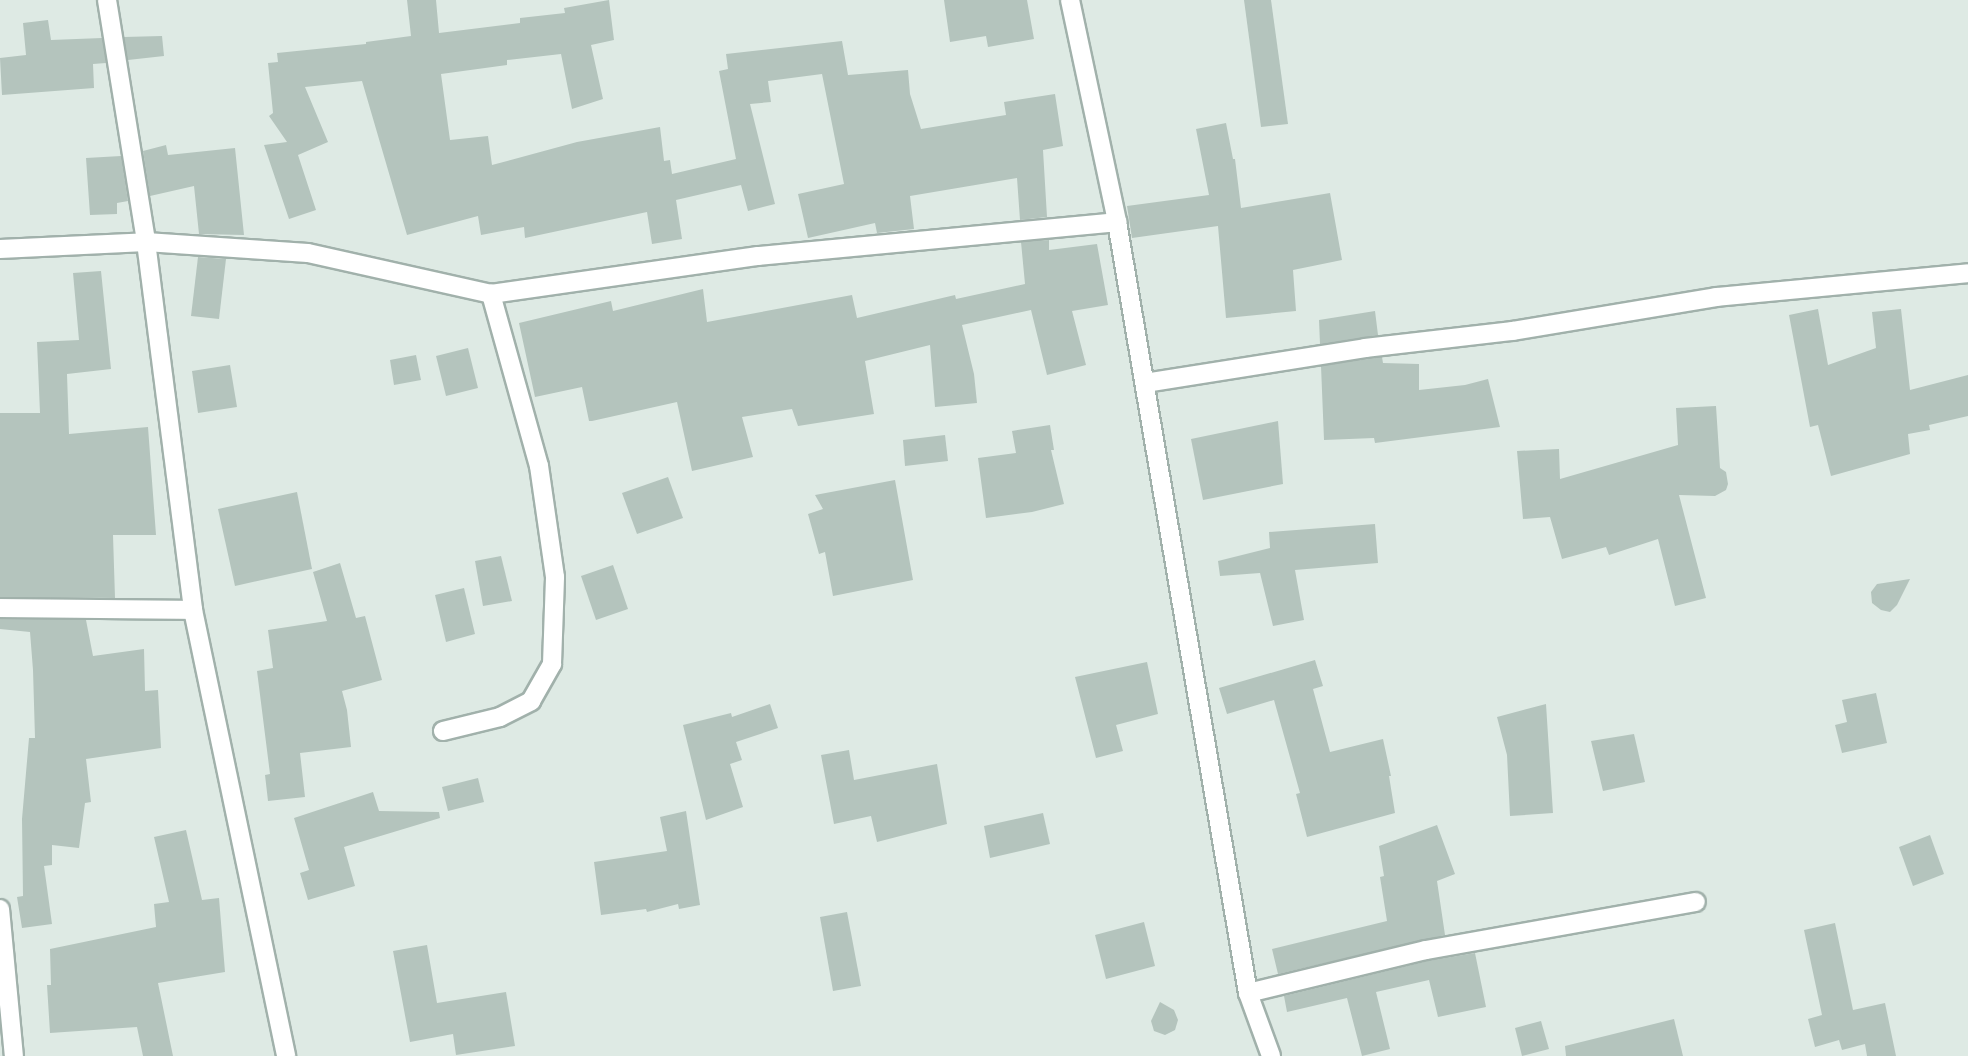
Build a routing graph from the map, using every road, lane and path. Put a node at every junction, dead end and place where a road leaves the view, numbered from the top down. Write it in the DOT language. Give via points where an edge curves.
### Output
graph roads {
  1 [pos="107,0"];
  2 [pos="1070,0"];
  3 [pos="1117,222"];
  4 [pos="146,242"];
  5 [pos="0,249"];
  6 [pos="1968,273"];
  7 [pos="491,294"];
  8 [pos="1145,383"];
  9 [pos="0,608"];
  10 [pos="193,610"];
  11 [pos="443,731"];
  12 [pos="1696,902"];
  13 [pos="0,909"];
  14 [pos="1248,993"];
  15 [pos="14,1056"];
  16 [pos="286,1056"];
  17 [pos="1271,1056"];
  1 -- 4 [label="street"];
  2 -- 3 [label="street"];
  3 -- 7 [label="street" via="758,256"];
  3 -- 8 [label="street"];
  4 -- 5 [label="street"];
  4 -- 7 [label="street" via="308,254"];
  4 -- 10 [label="street"];
  6 -- 8 [label="street" via="1716,297 1513,331 1365,348"];
  7 -- 11 [label="street" via="539,466 555,577 552,664 531,701 500,717"];
  8 -- 14 [label="street"];
  9 -- 10 [label="street"];
  10 -- 16 [label="street"];
  12 -- 14 [label="street" via="1426,950"];
  13 -- 15 [label="street"];
  14 -- 17 [label="street"];
}
